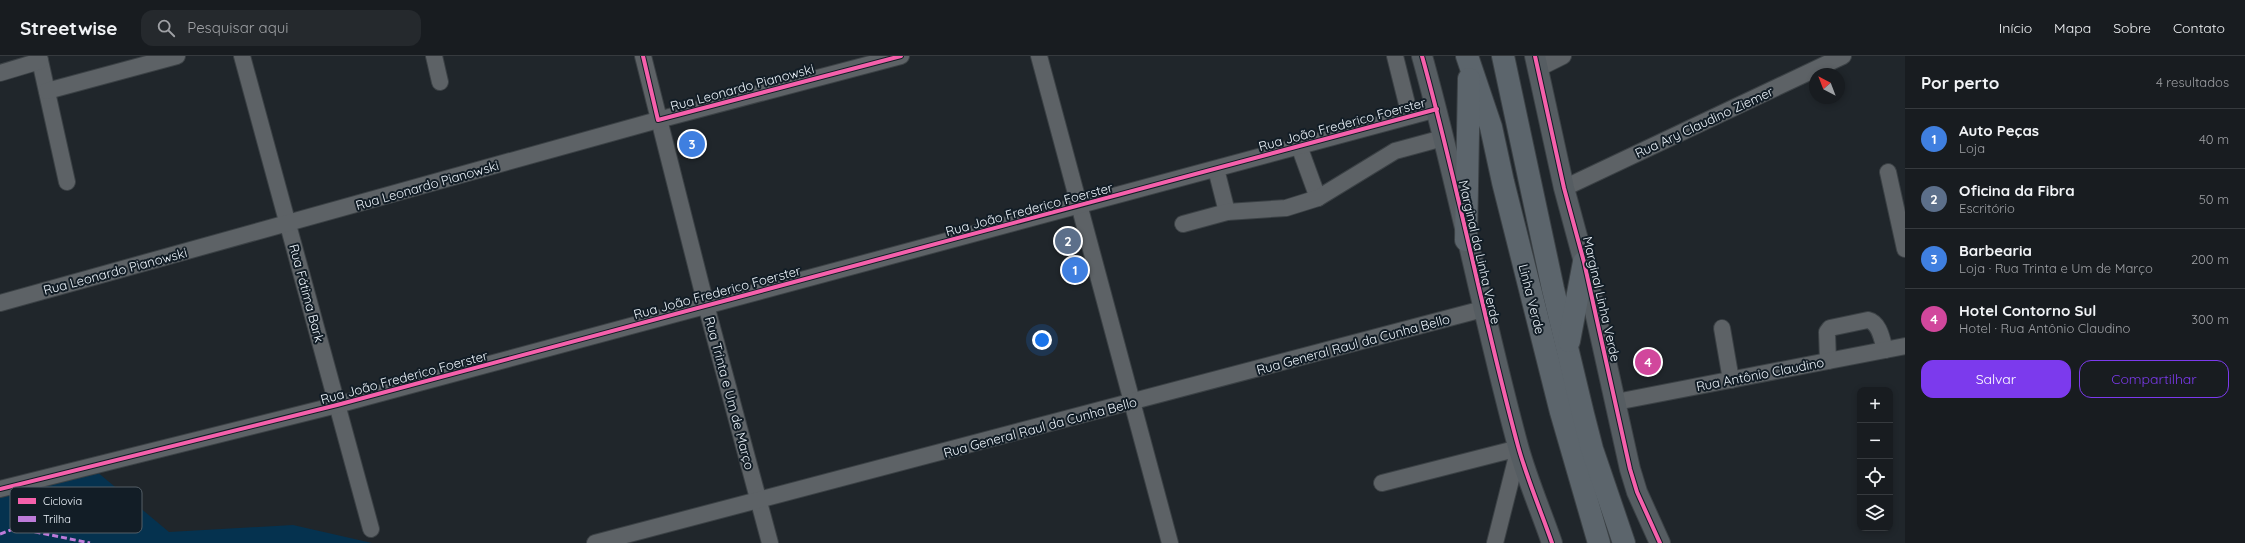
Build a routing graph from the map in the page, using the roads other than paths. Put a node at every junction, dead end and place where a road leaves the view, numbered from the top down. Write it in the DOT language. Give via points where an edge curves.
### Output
graph roads {
  1 [pos="177,56"];
  2 [pos="242,56"];
  3 [pos="434,56"];
  4 [pos="643,56"];
  5 [pos="901,56"];
  6 [pos="1039,56"];
  7 [pos="1395,56"];
  8 [pos="1422,56"];
  9 [pos="1563,56"];
  10 [pos="1843,56"];
  11 [pos="1503,58"];
  12 [pos="39,59"];
  13 [pos="1469,59"];
  14 [pos="1536,63"];
  15 [pos="0,73"];
  16 [pos="440,82"];
  17 [pos="46,91"];
  18 [pos="1437,109"];
  19 [pos="1410,116"];
  20 [pos="658,120"];
  21 [pos="1443,138"];
  22 [pos="1299,146"];
  23 [pos="1216,169"];
  24 [pos="1888,172"];
  25 [pos="67,182"];
  26 [pos="1564,188"];
  27 [pos="1318,198"];
  28 [pos="1079,206"];
  29 [pos="1227,212"];
  30 [pos="288,224"];
  31 [pos="1183,224"];
  32 [pos="1466,240"];
  33 [pos="1905,249"];
  34 [pos="1584,262"];
  35 [pos="0,303"];
  36 [pos="706,305"];
  37 [pos="1483,309"];
  38 [pos="1722,328"];
  39 [pos="1905,346"];
  40 [pos="1568,348"];
  41 [pos="1885,350"];
  42 [pos="1828,361"];
  43 [pos="1731,380"];
  44 [pos="1616,402"];
  45 [pos="1132,403"];
  46 [pos="338,405"];
  47 [pos="1519,448"];
  48 [pos="1382,483"];
  49 [pos="0,489"];
  50 [pos="760,501"];
  51 [pos="371,530"];
  52 [pos="595,543"];
  53 [pos="770,543"];
  54 [pos="1170,543"];
  55 [pos="1495,543"];
  56 [pos="1552,543"];
  57 [pos="1599,543"];
  58 [pos="1624,543"];
  59 [pos="1660,543"];
  1 -- 17 [label="street"];
  2 -- 30 [label="street, Rua Fátima Bark"];
  3 -- 16 [label="street"];
  4 -- 20 [label="street, Rua Trinta e Um de Março"];
  5 -- 20 [label="street, Rua Leonardo Pianowski"];
  6 -- 28 [label="street"];
  7 -- 19 [label="street"];
  8 -- 18 [label="main road, Marginal da Linha Verde"];
  9 -- 14 [label="street"];
  10 -- 26 [label="street, Rua Ary Claudino Ziemer"];
  11 -- 40 [label="highway, Linha Verde"];
  12 -- 15 [label="street"];
  12 -- 17 [label="street"];
  13 -- 32 [label="highway"];
  13 -- 57 [label="highway, Linha Verde" via="1491,127 1561,412"];
  14 -- 26 [label="main road, Marginal Linha Verde"];
  17 -- 25 [label="street"];
  18 -- 19 [label="street, Rua João Frederico Foerster"];
  18 -- 21 [label="main road, Marginal da Linha Verde"];
  19 -- 22 [label="street, Rua João Frederico Foerster"];
  20 -- 30 [label="street, Rua Leonardo Pianowski"];
  20 -- 36 [label="street, Rua Trinta e Um de Março"];
  21 -- 27 [label="street" via="1395,151"];
  21 -- 32 [label="main road, Marginal da Linha Verde"];
  22 -- 23 [label="street, Rua João Frederico Foerster"];
  22 -- 27 [label="street"];
  23 -- 28 [label="street, Rua João Frederico Foerster"];
  23 -- 29 [label="street"];
  24 -- 33 [label="street"];
  26 -- 34 [label="main road, Marginal Linha Verde"];
  27 -- 29 [label="street" via="1286,208"];
  28 -- 36 [label="street, Rua João Frederico Foerster"];
  28 -- 45 [label="street"];
  29 -- 31 [label="street"];
  30 -- 35 [label="street, Rua Leonardo Pianowski"];
  30 -- 46 [label="street, Rua Fátima Bark"];
  32 -- 37 [label="main road, Marginal da Linha Verde"];
  34 -- 40 [label="highway"];
  34 -- 44 [label="main road, Marginal Linha Verde"];
  36 -- 46 [label="street, Rua João Frederico Foerster"];
  36 -- 50 [label="street, Rua Trinta e Um de Março"];
  37 -- 45 [label="street, Rua General Raul da Cunha Bello"];
  37 -- 47 [label="main road, Marginal da Linha Verde"];
  38 -- 43 [label="street"];
  39 -- 41 [label="street, Rua Antônio Claudino"];
  40 -- 58 [label="highway, Linha Verde" via="1592,449"];
  41 -- 42 [label="street, Rua Antônio Claudino"];
  41 -- 42 [label="street" via="1876,326 1873,321 1868,320 1830,328 1827,332"];
  42 -- 43 [label="street, Rua Antônio Claudino"];
  43 -- 44 [label="street, Rua Antônio Claudino"];
  44 -- 59 [label="main road, Marginal Linha Verde" via="1637,492"];
  45 -- 50 [label="street, Rua General Raul da Cunha Bello"];
  45 -- 54 [label="street"];
  46 -- 49 [label="street, Rua João Frederico Foerster"];
  46 -- 51 [label="street, Rua Fátima Bark"];
  47 -- 48 [label="street"];
  47 -- 55 [label="street"];
  47 -- 56 [label="main road, Marginal da Linha Verde"];
  50 -- 52 [label="street, Rua General Raul da Cunha Bello"];
  50 -- 53 [label="street, Rua Trinta e Um de Março"];
}
